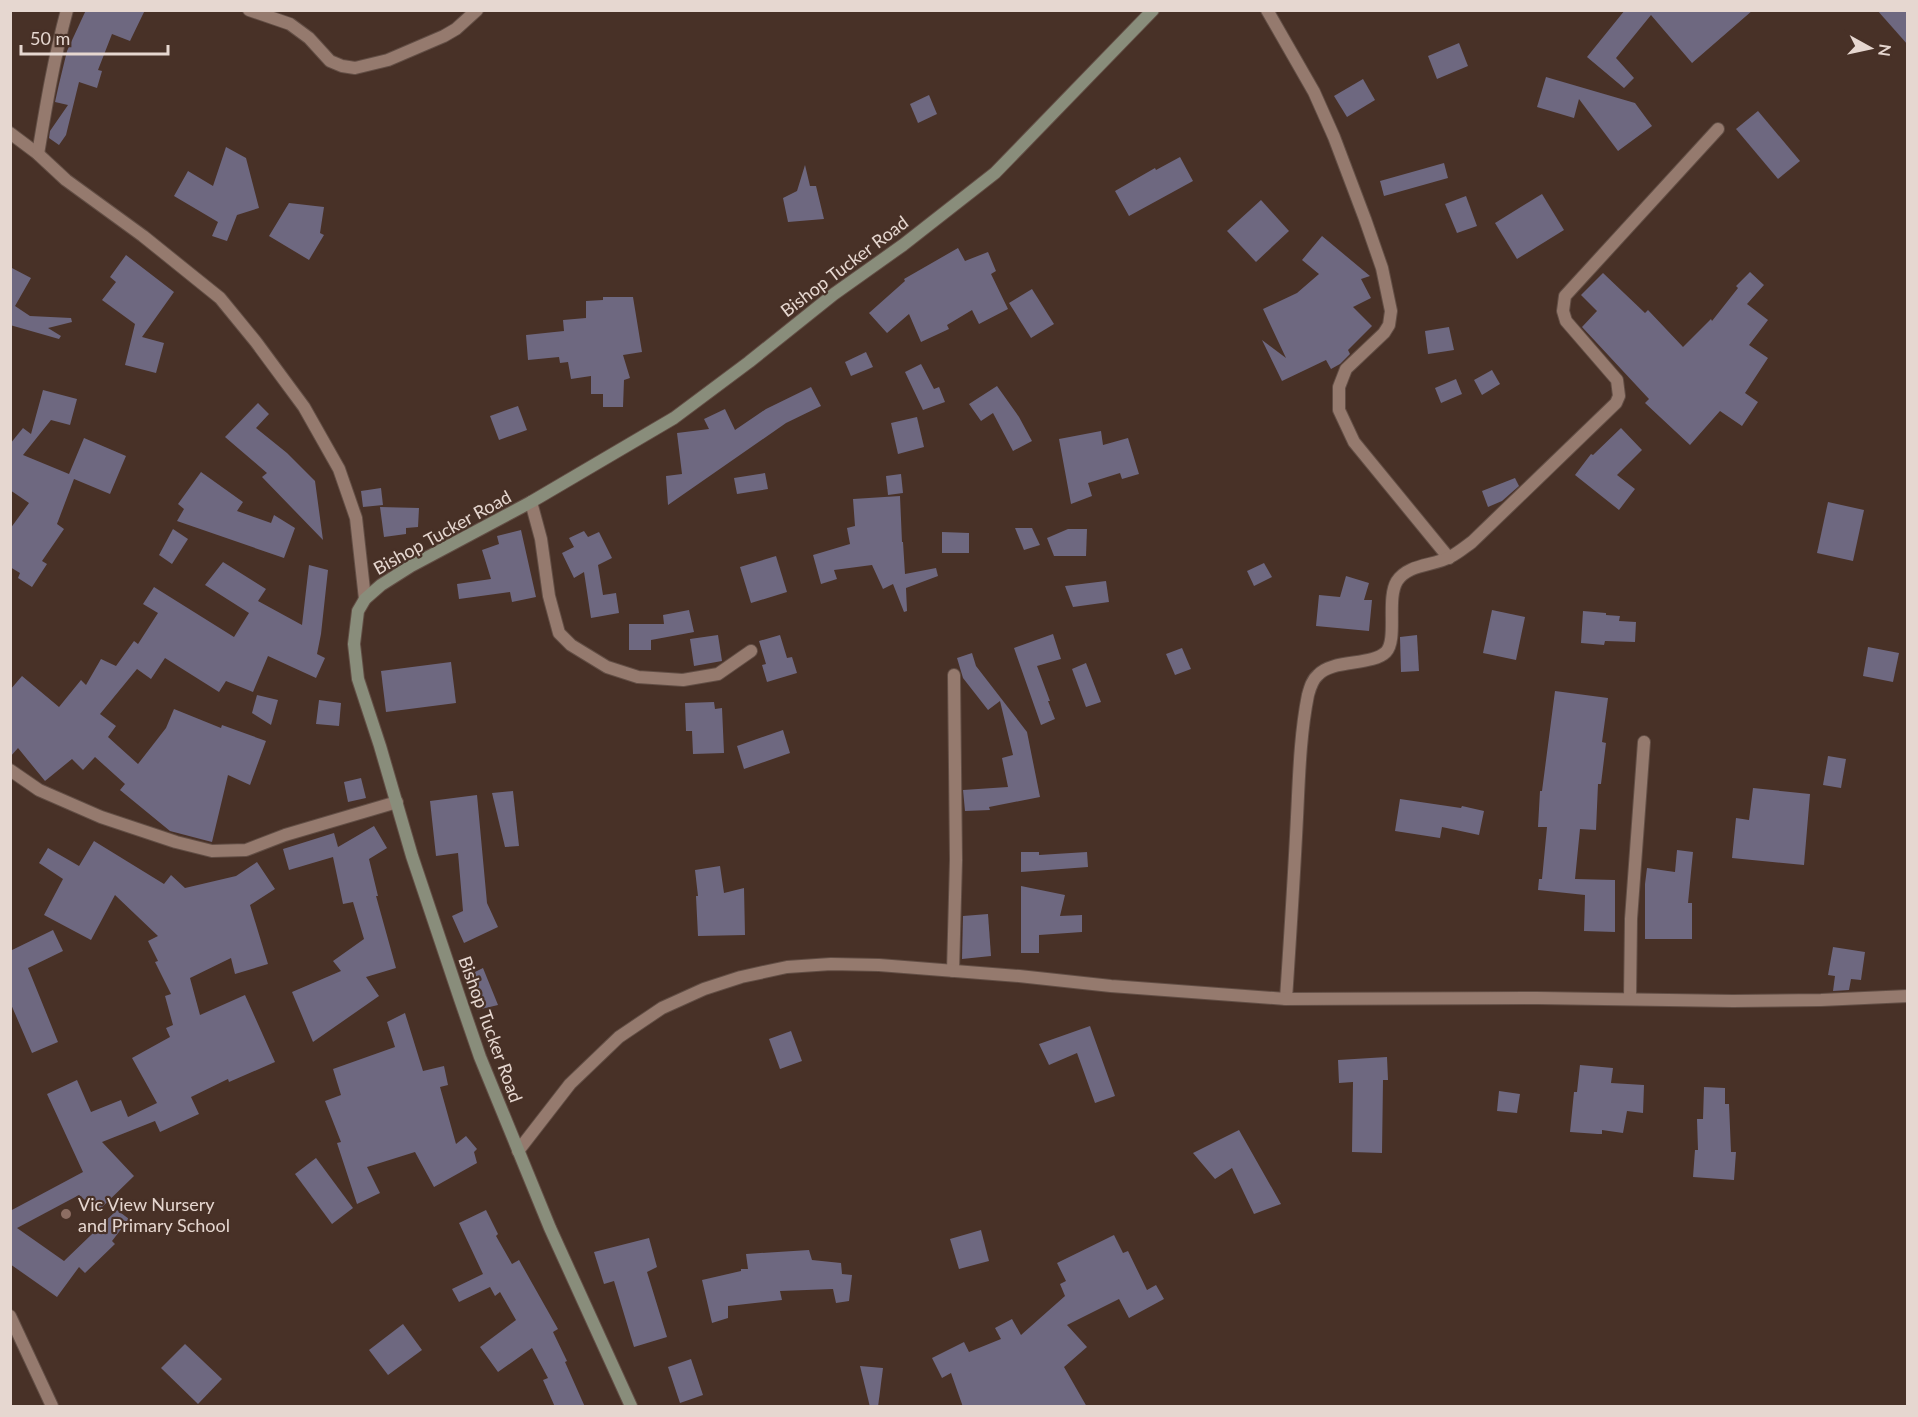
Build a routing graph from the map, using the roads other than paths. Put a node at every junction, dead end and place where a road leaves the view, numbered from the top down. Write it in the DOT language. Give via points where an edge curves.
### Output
graph roads {
  1 [pos="67,10"];
  2 [pos="249,10"];
  3 [pos="477,10"];
  4 [pos="1153,10"];
  5 [pos="1267,10"];
  6 [pos="1718,129"];
  7 [pos="10,133"];
  8 [pos="38,154"];
  9 [pos="531,502"];
  10 [pos="1449,558"];
  11 [pos="365,599"];
  12 [pos="751,651"];
  13 [pos="954,675"];
  14 [pos="1644,742"];
  15 [pos="10,770"];
  16 [pos="397,802"];
  17 [pos="952,971"];
  18 [pos="1908,996"];
  19 [pos="1286,999"];
  20 [pos="1630,999"];
  21 [pos="518,1151"];
  22 [pos="10,1316"];
  23 [pos="52,1407"];
  24 [pos="632,1407"];
  1 -- 8 [label="street"];
  2 -- 3 [label="street" via="290,24 330,60 355,68 388,60 444,36"];
  4 -- 9 [label="main road, Bishop Tucker Road" via="995,173 674,418"];
  5 -- 10 [label="street" via="1334,136 1382,268 1391,311 1384,333 1346,369 1339,387 1339,410 1354,442"];
  6 -- 10 [label="street" via="1565,296 1566,321 1617,380 1616,403 1472,542"];
  7 -- 8 [label="street"];
  8 -- 11 [label="street" via="66,180 220,298 304,407 339,469 356,518"];
  9 -- 11 [label="main road, Bishop Tucker Road" via="411,566"];
  9 -- 12 [label="street" via="559,633 571,645 607,667 638,677 683,680 718,674"];
  10 -- 19 [label="street" via="1407,572 1396,582 1386,652 1319,673 1312,682 1301,755"];
  11 -- 16 [label="main road, Bishop Tucker Road" via="355,627 358,679"];
  13 -- 17 [label="street" via="956,860"];
  14 -- 20 [label="street" via="1631,919"];
  15 -- 16 [label="street" via="39,790 100,817 212,851 246,850"];
  16 -- 21 [label="main road, Bishop Tucker Road" via="480,1057"];
  17 -- 19 [label="street"];
  17 -- 21 [label="street" via="879,965 787,967 704,988 663,1008 619,1037 570,1084"];
  18 -- 20 [label="street" via="1744,1001"];
  19 -- 20 [label="street"];
  21 -- 24 [label="main road, Bishop Tucker Road"];
  22 -- 23 [label="street"];
}
